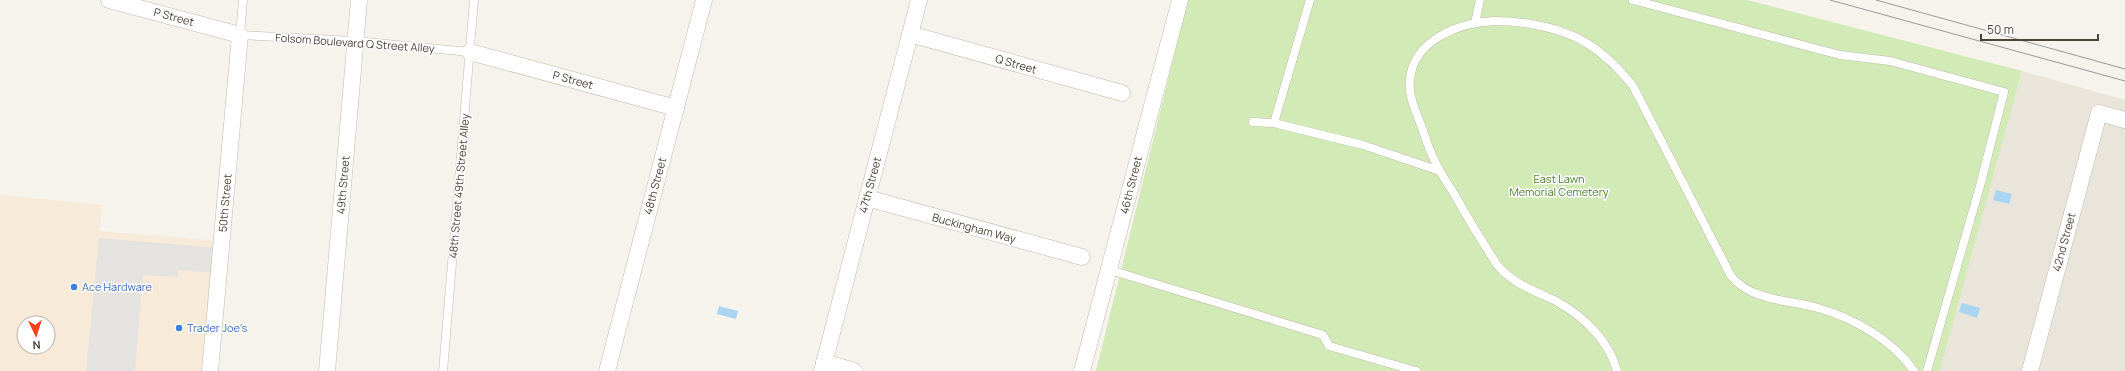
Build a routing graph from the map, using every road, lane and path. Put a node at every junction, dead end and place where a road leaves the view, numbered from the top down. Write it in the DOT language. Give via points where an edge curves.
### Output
graph roads {
  1 [pos="109,0"];
  2 [pos="243,0"];
  3 [pos="359,0"];
  4 [pos="474,0"];
  5 [pos="704,0"];
  6 [pos="919,0"];
  7 [pos="1180,0"];
  8 [pos="1310,0"];
  9 [pos="1480,0"];
  10 [pos="1634,0"];
  11 [pos="153,6"];
  12 [pos="1475,23"];
  13 [pos="910,34"];
  14 [pos="240,35"];
  15 [pos="355,41"];
  16 [pos="470,52"];
  17 [pos="1122,93"];
  18 [pos="676,108"];
  19 [pos="2125,120"];
  20 [pos="1253,122"];
  21 [pos="1274,123"];
  22 [pos="1440,171"];
  23 [pos="867,198"];
  24 [pos="1082,257"];
  25 [pos="1110,270"];
  26 [pos="823,367"];
  27 [pos="210,371"];
  28 [pos="327,371"];
  29 [pos="443,371"];
  30 [pos="607,371"];
  31 [pos="854,371"];
  32 [pos="1082,371"];
  33 [pos="1416,371"];
  34 [pos="1617,371"];
  35 [pos="1914,371"];
  36 [pos="1927,371"];
  37 [pos="2030,371"];
  1 -- 11 [label="street, P Street"];
  2 -- 14 [label="lane"];
  3 -- 15 [label="street, 49th Street"];
  4 -- 16 [label="lane, 48th Street 49th Street Alley"];
  5 -- 18 [label="street, 48th Street"];
  6 -- 13 [label="street, 47th Street"];
  7 -- 25 [label="street, 46th Street" via="1151,102"];
  8 -- 21 [label="lane"];
  9 -- 12 [label="lane"];
  10 -- 36 [label="lane" via="1840,55 1890,61 2004,92"];
  11 -- 14 [label="street, P Street"];
  12 -- 22 [label="lane" via="1433,40 1417,58 1410,78 1409,89 1415,109 1432,157"];
  12 -- 35 [label="lane" via="1514,22 1555,30 1573,36 1610,61 1633,86 1731,276 1738,284 1756,295 1817,308 1845,317 1882,341 1901,356"];
  13 -- 17 [label="street, Q Street"];
  13 -- 23 [label="street, 47th Street"];
  14 -- 15 [label="lane, Folsom Boulevard Q Street Alley"];
  14 -- 27 [label="street, 50th Street"];
  15 -- 16 [label="lane, Folsom Boulevard Q Street Alley"];
  15 -- 28 [label="street, 49th Street"];
  16 -- 18 [label="street, P Street"];
  16 -- 29 [label="lane, 48th Street 49th Street Alley"];
  18 -- 30 [label="street, 48th Street"];
  19 -- 37 [label="street, 42nd Street" via="2099,113"];
  20 -- 21 [label="lane"];
  21 -- 22 [label="lane" via="1363,145"];
  22 -- 34 [label="lane" via="1502,270 1514,280 1556,301 1582,318 1603,342"];
  23 -- 24 [label="street, Buckingham Way"];
  23 -- 26 [label="street, 47th Street"];
  25 -- 32 [label="street, 46th Street"];
  25 -- 33 [label="lane" via="1323,335 1329,346"];
  26 -- 31 [label="street"];
}
